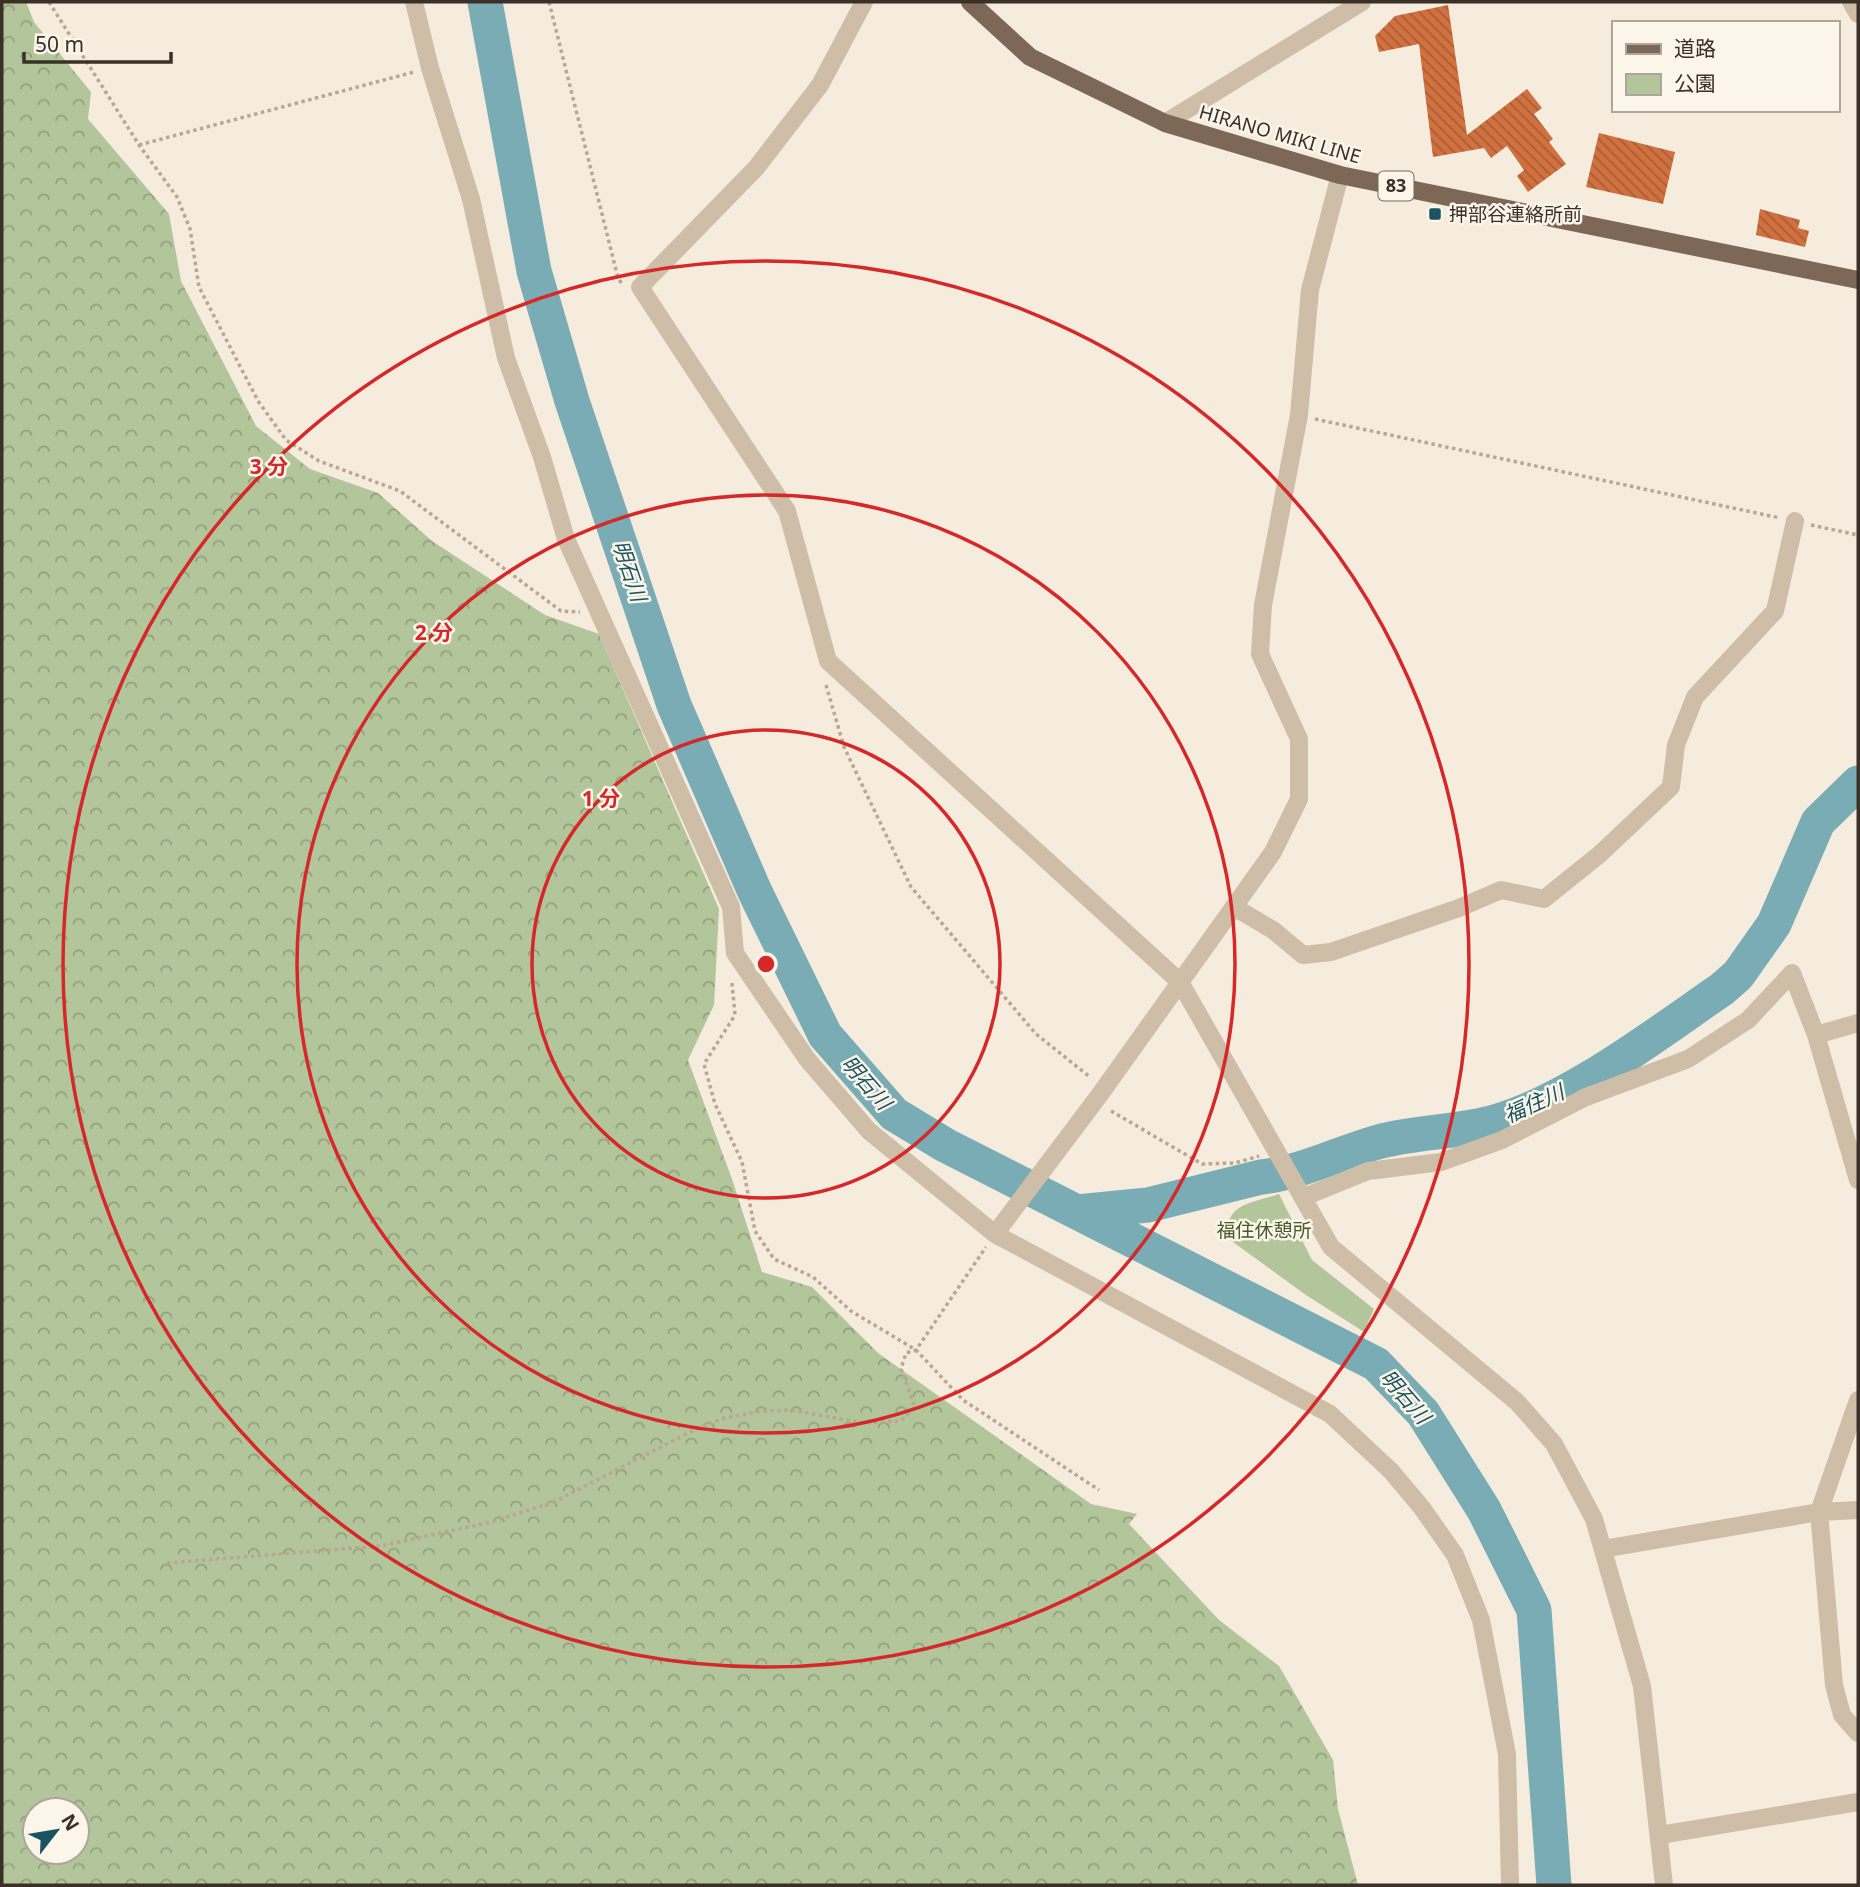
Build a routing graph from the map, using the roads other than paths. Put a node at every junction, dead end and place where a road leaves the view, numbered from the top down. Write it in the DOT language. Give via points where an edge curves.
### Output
graph roads {
  1 [pos="414,2"];
  2 [pos="864,2"];
  3 [pos="970,2"];
  4 [pos="1362,2"];
  5 [pos="1851,2"];
  6 [pos="1858,14"];
  7 [pos="1165,122"];
  8 [pos="1340,175"];
  9 [pos="1858,280"];
  10 [pos="1795,521"];
  11 [pos="1234,907"];
  12 [pos="1180,982"];
  13 [pos="1858,1023"];
  14 [pos="1816,1035"];
  15 [pos="1858,1180"];
  16 [pos="1304,1198"];
  17 [pos="995,1234"];
  18 [pos="1858,1400"];
  19 [pos="1858,1510"];
  20 [pos="1819,1512"];
  21 [pos="1603,1549"];
  22 [pos="1858,1733"];
  23 [pos="1858,1802"];
  24 [pos="1660,1835"];
  25 [pos="1510,1885"];
  26 [pos="1664,1885"];
  1 -- 17 [label="street" via="429,68 471,200 506,358 566,539 731,907 735,953 807,1059 869,1131"];
  2 -- 12 [label="street" via="820,85 757,168 640,287 787,511 828,661"];
  3 -- 7 [label="main road, HIRANO MIKI LINE / 83" via="1030,57"];
  4 -- 7 [label="street"];
  5 -- 6 [label="street"];
  7 -- 8 [label="main road, HIRANO MIKI LINE / 83"];
  8 -- 9 [label="main road, HIRANO MIKI LINE / 83"];
  8 -- 11 [label="street" via="1310,290 1299,415 1263,605 1260,654 1299,739 1299,799 1273,852"];
  10 -- 11 [label="street" via="1775,611 1695,697 1676,745 1671,787 1544,899 1501,890 1331,952 1303,955"];
  11 -- 12 [label="street"];
  12 -- 16 [label="street"];
  12 -- 17 [label="street"];
  13 -- 14 [label="street"];
  14 -- 15 [label="street"];
  14 -- 16 [label="street" via="1792,973 1748,1020 1688,1059 1586,1097 1502,1140 1441,1162 1368,1171"];
  16 -- 21 [label="street" via="1331,1247 1517,1402 1554,1444 1594,1519"];
  17 -- 25 [label="street" via="1330,1414 1391,1471 1422,1508 1455,1555 1481,1620 1507,1754"];
  18 -- 20 [label="street"];
  19 -- 20 [label="street"];
  20 -- 21 [label="street"];
  20 -- 22 [label="street" via="1834,1685 1842,1715"];
  21 -- 24 [label="street" via="1642,1686"];
  23 -- 24 [label="street"];
  24 -- 26 [label="street"];
}
